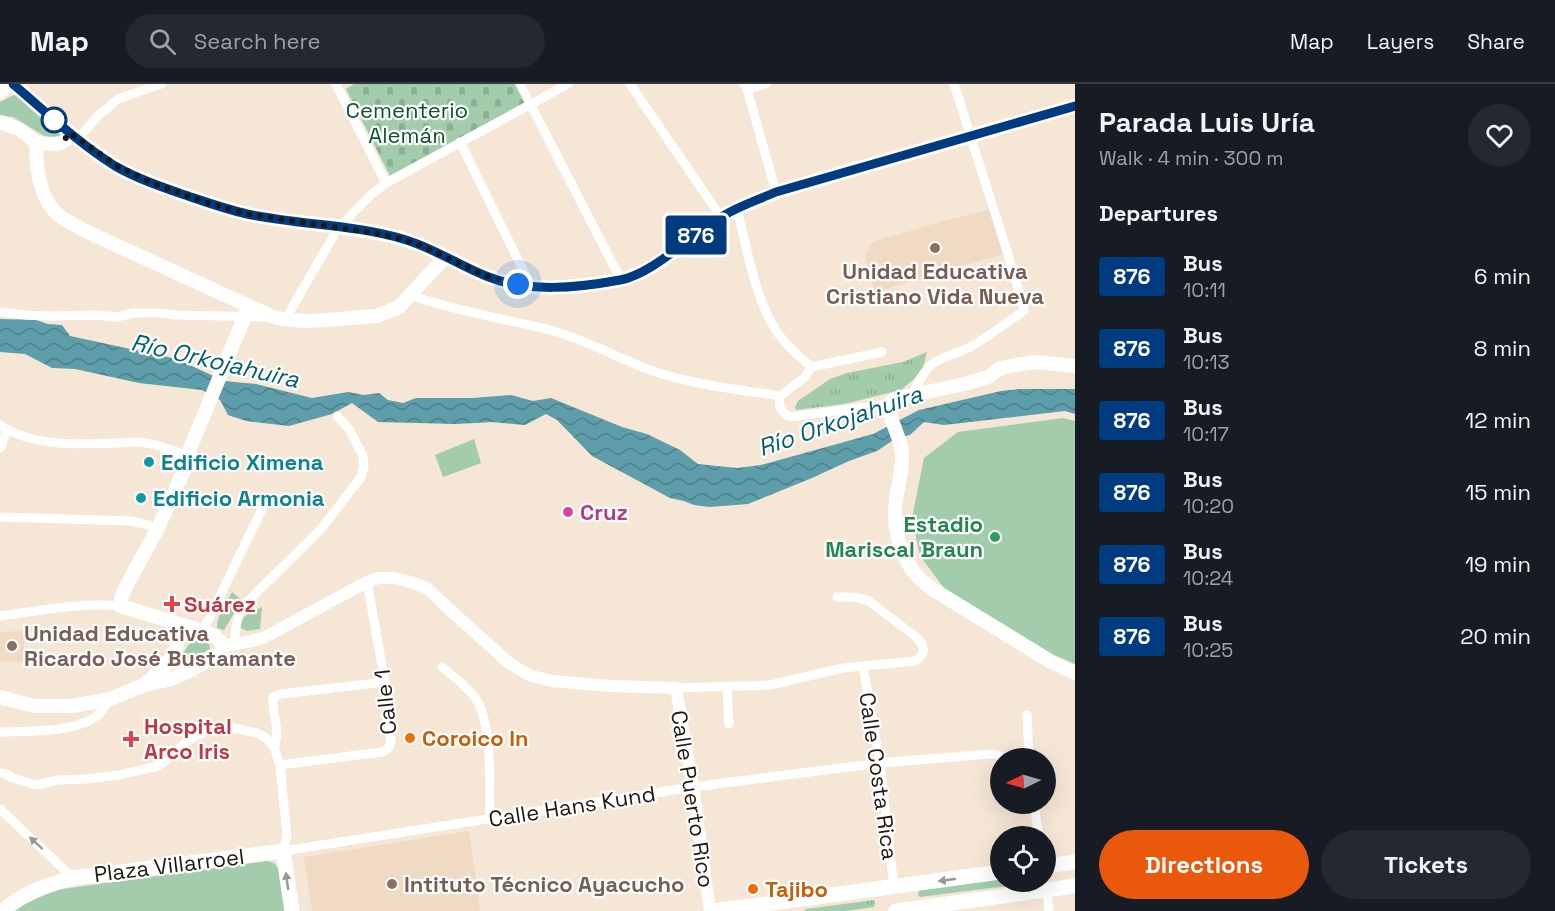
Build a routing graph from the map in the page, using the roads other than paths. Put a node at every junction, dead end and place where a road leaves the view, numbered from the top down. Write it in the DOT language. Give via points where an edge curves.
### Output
graph roads {
  1 [pos="12,84"];
  2 [pos="161,84"];
  3 [pos="336,84"];
  4 [pos="520,84"];
  5 [pos="568,84"];
  6 [pos="630,84"];
  7 [pos="766,84"];
  8 [pos="954,84"];
  9 [pos="745,87"];
  10 [pos="0,92"];
  11 [pos="530,104"];
  12 [pos="1075,106"];
  13 [pos="0,122"];
  14 [pos="75,137"];
  15 [pos="971,137"];
  16 [pos="37,142"];
  17 [pos="460,142"];
  18 [pos="386,183"];
  19 [pos="776,192"];
  20 [pos="737,208"];
  21 [pos="721,217"];
  22 [pos="339,228"];
  23 [pos="445,257"];
  24 [pos="621,280"];
  25 [pos="531,286"];
  26 [pos="411,295"];
  27 [pos="249,306"];
  28 [pos="0,312"];
  29 [pos="279,318"];
  30 [pos="882,352"];
  31 [pos="1075,366"];
  32 [pos="811,367"];
  33 [pos="912,395"];
  34 [pos="780,396"];
  35 [pos="889,404"];
  36 [pos="337,416"];
  37 [pos="4,428"];
  38 [pos="0,448"];
  39 [pos="187,456"];
  40 [pos="261,509"];
  41 [pos="0,517"];
  42 [pos="157,530"];
  43 [pos="367,582"];
  44 [pos="837,597"];
  45 [pos="120,606"];
  46 [pos="0,616"];
  47 [pos="168,620"];
  48 [pos="203,631"];
  49 [pos="230,645"];
  50 [pos="863,666"];
  51 [pos="442,667"];
  52 [pos="1075,673"];
  53 [pos="385,682"];
  54 [pos="144,685"];
  55 [pos="727,687"];
  56 [pos="676,688"];
  57 [pos="0,697"];
  58 [pos="110,699"];
  59 [pos="1027,715"];
  60 [pos="729,724"];
  61 [pos="0,732"];
  62 [pos="274,747"];
  63 [pos="1028,748"];
  64 [pos="990,754"];
  65 [pos="880,763"];
  66 [pos="280,765"];
  67 [pos="0,773"];
  68 [pos="693,787"];
  69 [pos="0,809"];
  70 [pos="490,818"];
  71 [pos="283,850"];
  72 [pos="1075,862"];
  73 [pos="1056,865"];
  74 [pos="990,873"];
  75 [pos="73,878"];
  76 [pos="1056,886"];
  77 [pos="1075,886"];
  78 [pos="894,887"];
  79 [pos="1010,892"];
  80 [pos="1047,892"];
  81 [pos="3,911"];
  82 [pos="291,911"];
  83 [pos="712,911"];
  84 [pos="897,911"];
  85 [pos="1049,911"];
  1 -- 10 [label="main road"];
  1 -- 14 [label="main road"];
  2 -- 14 [label="street" via="118,99"];
  3 -- 18 [label="street"];
  4 -- 11 [label="street"];
  5 -- 11 [label="street"];
  6 -- 21 [label="street"];
  7 -- 9 [label="street"];
  8 -- 15 [label="street"];
  9 -- 19 [label="street"];
  11 -- 17 [label="street"];
  11 -- 24 [label="street"];
  12 -- 15 [label="main road"];
  13 -- 16 [label="main road"];
  14 -- 16 [label="main road" via="55,144"];
  14 -- 22 [label="main road" via="117,166 208,203 247,214"];
  15 -- 19 [label="main road"];
  15 -- 33 [label="street" via="1023,311 972,346 928,368"];
  16 -- 27 [label="main road" via="36,156 47,201 64,219"];
  17 -- 18 [label="street"];
  17 -- 25 [label="street"];
  18 -- 22 [label="street"];
  19 -- 20 [label="main road"];
  20 -- 21 [label="main road"];
  20 -- 32 [label="street" via="768,316 777,332"];
  21 -- 24 [label="main road" via="646,270"];
  22 -- 23 [label="main road" via="402,239"];
  22 -- 29 [label="street"];
  23 -- 25 [label="main road" via="486,276"];
  23 -- 26 [label="main road"];
  24 -- 25 [label="main road" via="584,286"];
  26 -- 29 [label="main road" via="399,308 377,316 303,321"];
  26 -- 34 [label="street" via="556,332 678,379"];
  27 -- 29 [label="main road"];
  27 -- 39 [label="main road"];
  28 -- 29 [label="street"];
  30 -- 32 [label="street"];
  31 -- 33 [label="main road" via="1035,362 1016,365 965,384"];
  32 -- 34 [label="street" via="805,377"];
  33 -- 35 [label="main road"];
  34 -- 35 [label="street" via="780,409 790,417"];
  35 -- 52 [label="main road" via="903,454 895,523 908,563 934,590"];
  36 -- 49 [label="street" via="363,456 360,477 321,529 242,607"];
  37 -- 38 [label="street"];
  37 -- 39 [label="street" via="55,444 147,443"];
  39 -- 42 [label="main road"];
  40 -- 48 [label="street"];
  41 -- 42 [label="street" via="130,521"];
  42 -- 45 [label="main road"];
  43 -- 49 [label="street" via="265,637"];
  43 -- 53 [label="street, Calle 1"];
  43 -- 56 [label="street" via="394,578 427,588 509,663 532,676 610,686"];
  44 -- 50 [label="street" via="863,598 916,637 924,648 915,661"];
  45 -- 46 [label="street"];
  45 -- 47 [label="main road"];
  47 -- 48 [label="main road"];
  47 -- 54 [label="main road" via="177,634 177,647 168,662"];
  48 -- 49 [label="main road"];
  49 -- 54 [label="main road" via="188,672"];
  50 -- 55 [label="street" via="770,685"];
  50 -- 65 [label="street, Calle Costa Rica"];
  51 -- 70 [label="street" via="468,688 485,720"];
  53 -- 62 [label="street" via="273,697 277,732"];
  53 -- 66 [label="street, Calle 1" via="391,742 388,749"];
  54 -- 58 [label="main road"];
  55 -- 56 [label="street"];
  55 -- 60 [label="street"];
  56 -- 68 [label="street, Calle Puerto Rico"];
  57 -- 58 [label="main road" via="34,706 73,706"];
  58 -- 61 [label="street" via="99,714 84,722 47,730"];
  59 -- 63 [label="street"];
  62 -- 66 [label="street"];
  62 -- 67 [label="street" via="257,733 219,729 189,740 158,766 119,775 36,785"];
  64 -- 65 [label="street, Calle Hans Kund"];
  65 -- 68 [label="street, Calle Hans Kund"];
  65 -- 78 [label="street, Calle Costa Rica"];
  66 -- 71 [label="street" via="288,836"];
  68 -- 70 [label="street, Calle Hans Kund"];
  68 -- 83 [label="street, Calle Puerto Rico"];
  75 -- 69 [label="street, one-way"];
  70 -- 71 [label="street, Calle Hans Kund"];
  71 -- 75 [label="main road, Plaza Villarroel"];
  82 -- 71 [label="main road, one-way"];
  72 -- 73 [label="main road"];
  74 -- 78 [label="main road, one-way"];
  75 -- 81 [label="main road, Plaza Villarroel" via="42,887 15,900"];
  76 -- 77 [label="main road"];
  78 -- 83 [label="main road"];
  78 -- 84 [label="main road"];
  79 -- 84 [label="main road"];
  80 -- 85 [label="street"];
}
